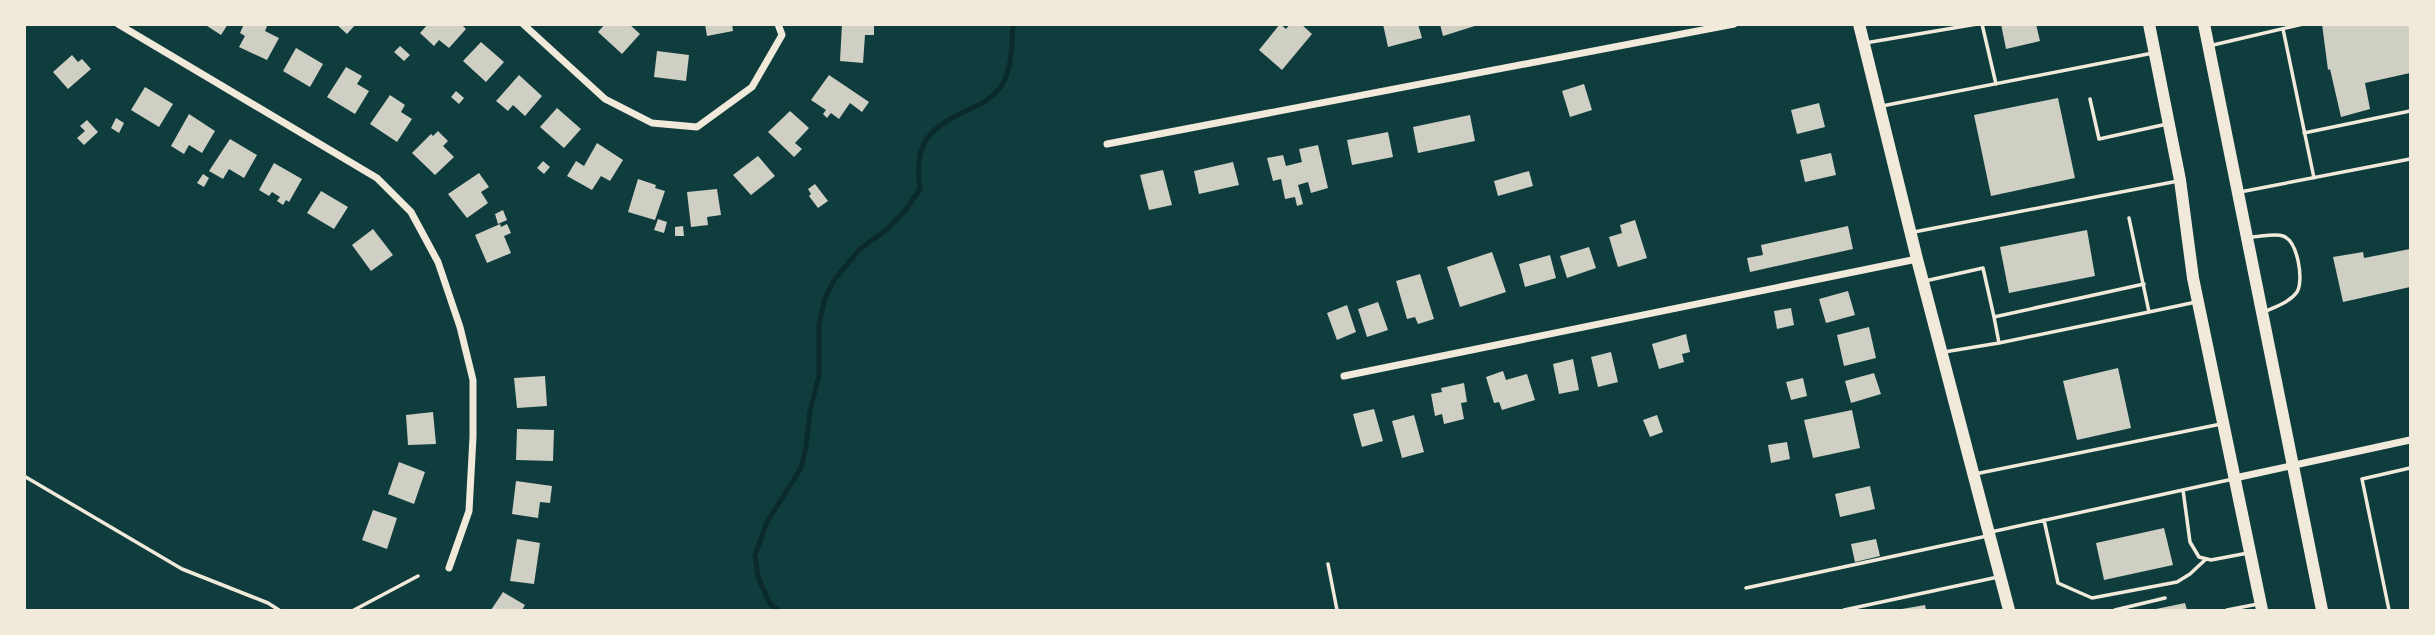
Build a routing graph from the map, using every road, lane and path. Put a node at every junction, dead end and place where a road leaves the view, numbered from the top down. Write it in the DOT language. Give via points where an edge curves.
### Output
graph roads {
  1 [pos="118,24"];
  2 [pos="523,24"];
  3 [pos="778,24"];
  4 [pos="1734,24"];
  5 [pos="1859,24"];
  6 [pos="1976,24"];
  7 [pos="1982,24"];
  8 [pos="2149,24"];
  9 [pos="2204,24"];
  10 [pos="2303,24"];
  11 [pos="2283,29"];
  12 [pos="1863,43"];
  13 [pos="2208,46"];
  14 [pos="2155,53"];
  15 [pos="1996,84"];
  16 [pos="2090,99"];
  17 [pos="1879,107"];
  18 [pos="2410,111"];
  19 [pos="2169,123"];
  20 [pos="2304,133"];
  21 [pos="1108,145"];
  22 [pos="2410,159"];
  23 [pos="2314,178"];
  24 [pos="2180,180"];
  25 [pos="2238,192"];
  26 [pos="2129,218"];
  27 [pos="1911,233"];
  28 [pos="2247,237"];
  29 [pos="1917,260"];
  30 [pos="1923,282"];
  31 [pos="2144,284"];
  32 [pos="2198,301"];
  33 [pos="2149,312"];
  34 [pos="2262,313"];
  35 [pos="1994,317"];
  36 [pos="2000,343"];
  37 [pos="1942,352"];
  38 [pos="1344,376"];
  39 [pos="2223,424"];
  40 [pos="2410,440"];
  41 [pos="2293,466"];
  42 [pos="2410,468"];
  43 [pos="1973,475"];
  44 [pos="24,476"];
  45 [pos="2235,478"];
  46 [pos="2183,490"];
  47 [pos="2044,520"];
  48 [pos="1989,534"];
  49 [pos="2250,553"];
  50 [pos="2206,559"];
  51 [pos="1328,564"];
  52 [pos="449,568"];
  53 [pos="418,576"];
  54 [pos="2000,577"];
  55 [pos="1746,588"];
  56 [pos="2165,598"];
  57 [pos="2261,607"];
  58 [pos="279,611"];
  59 [pos="354,611"];
  60 [pos="1337,611"];
  61 [pos="1844,611"];
  62 [pos="2009,611"];
  63 [pos="2115,611"];
  64 [pos="2227,611"];
  65 [pos="2322,611"];
  66 [pos="2389,611"];
  1 -- 52 [label="street" via="377,178 411,212 438,262 474,380 469,511"];
  2 -- 3 [label="street" via="605,99 652,123 697,127 751,87 782,35"];
  4 -- 21 [label="street"];
  5 -- 12 [label="main road"];
  6 -- 12 [label="lane"];
  7 -- 15 [label="lane"];
  8 -- 14 [label="main road"];
  9 -- 13 [label="main road"];
  10 -- 11 [label="lane"];
  11 -- 13 [label="lane"];
  11 -- 20 [label="lane"];
  12 -- 17 [label="main road"];
  13 -- 25 [label="main road"];
  14 -- 15 [label="lane"];
  14 -- 19 [label="main road"];
  15 -- 17 [label="lane"];
  16 -- 19 [label="lane" via="2099,139"];
  17 -- 27 [label="main road"];
  18 -- 20 [label="lane"];
  19 -- 24 [label="main road"];
  20 -- 23 [label="lane"];
  22 -- 23 [label="lane"];
  23 -- 25 [label="lane"];
  24 -- 27 [label="lane"];
  24 -- 32 [label="main road"];
  25 -- 28 [label="main road"];
  26 -- 31 [label="lane"];
  27 -- 29 [label="main road"];
  28 -- 34 [label="main road"];
  28 -- 34 [label="lane" via="2283,236 2295,248 2301,281 2298,291"];
  29 -- 30 [label="main road"];
  29 -- 38 [label="street"];
  30 -- 35 [label="lane" via="1983,268"];
  30 -- 37 [label="main road"];
  31 -- 33 [label="lane"];
  31 -- 35 [label="lane"];
  32 -- 33 [label="lane"];
  32 -- 39 [label="main road"];
  33 -- 36 [label="lane"];
  34 -- 41 [label="main road"];
  35 -- 36 [label="lane"];
  36 -- 37 [label="lane"];
  37 -- 43 [label="main road"];
  39 -- 43 [label="lane"];
  39 -- 45 [label="main road"];
  40 -- 41 [label="street"];
  41 -- 45 [label="street"];
  41 -- 65 [label="main road"];
  42 -- 66 [label="lane" via="2361,479"];
  43 -- 48 [label="main road"];
  44 -- 58 [label="path" via="182,569"];
  45 -- 46 [label="lane"];
  45 -- 49 [label="main road"];
  46 -- 47 [label="lane"];
  46 -- 50 [label="lane" via="2190,542 2199,557"];
  47 -- 48 [label="lane"];
  47 -- 50 [label="lane" via="2058,583 2092,598 2177,582"];
  48 -- 54 [label="main road"];
  48 -- 55 [label="lane"];
  49 -- 50 [label="lane"];
  49 -- 57 [label="main road"];
  51 -- 60 [label="lane"];
  53 -- 59 [label="path"];
  54 -- 61 [label="lane"];
  54 -- 62 [label="main road"];
  56 -- 63 [label="lane"];
  57 -- 64 [label="lane"];
}
